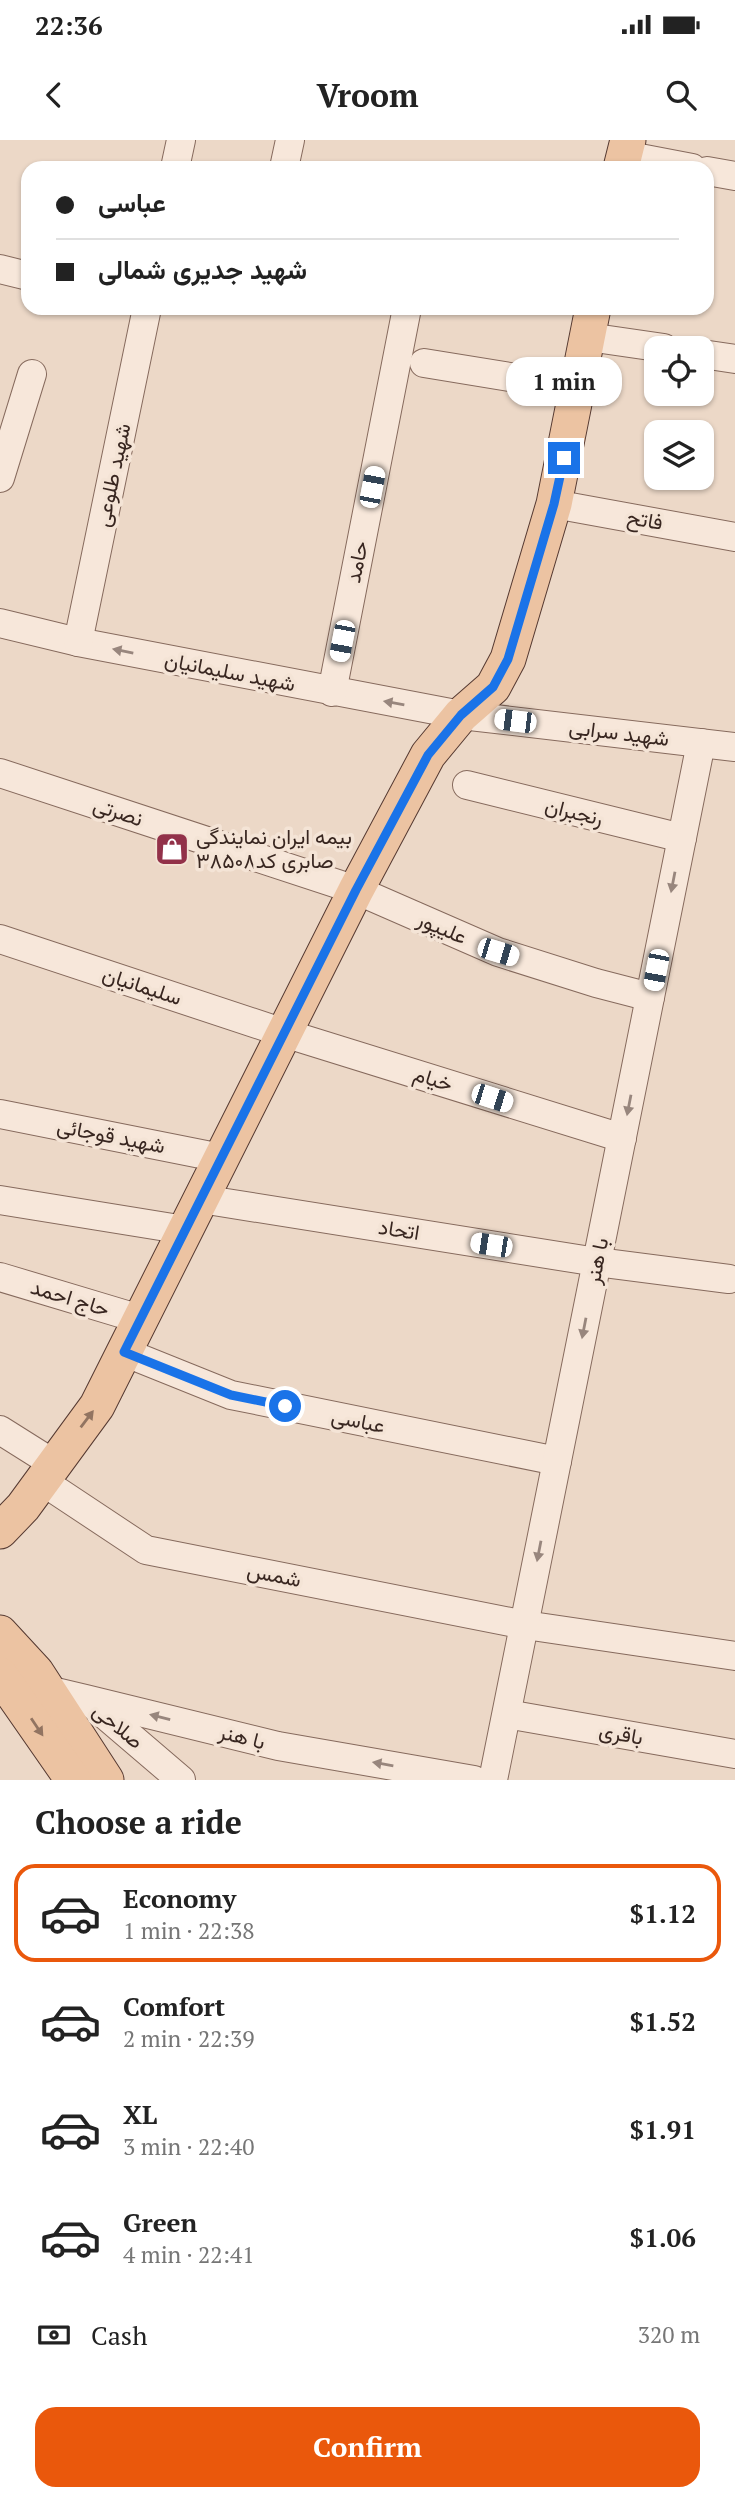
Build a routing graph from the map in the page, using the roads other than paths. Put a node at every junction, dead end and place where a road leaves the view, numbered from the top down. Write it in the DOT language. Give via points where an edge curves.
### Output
graph roads {
  1 [pos="181,140"];
  2 [pos="290,140"];
  3 [pos="624,154"];
  4 [pos="176,161"];
  5 [pos="286,161"];
  6 [pos="658,161"];
  7 [pos="714,172"];
  8 [pos="735,176"];
  9 [pos="0,269"];
  10 [pos="21,274"];
  11 [pos="146,315"];
  12 [pos="406,315"];
  13 [pos="591,322"];
  14 [pos="644,341"];
  15 [pos="714,356"];
  16 [pos="735,359"];
  17 [pos="424,363"];
  18 [pos="32,374"];
  19 [pos="577,388"];
  20 [pos="0,478"];
  21 [pos="554,504"];
  22 [pos="735,537"];
  23 [pos="0,624"];
  24 [pos="79,642"];
  25 [pos="331,692"];
  26 [pos="461,715"];
  27 [pos="701,743"];
  28 [pos="735,747"];
  29 [pos="0,773"];
  30 [pos="467,785"];
  31 [pos="682,838"];
  32 [pos="356,890"];
  33 [pos="0,939"];
  34 [pos="650,997"];
  35 [pos="285,1032"];
  36 [pos="0,1114"];
  37 [pos="622,1138"];
  38 [pos="221,1158"];
  39 [pos="201,1199"];
  40 [pos="0,1200"];
  41 [pos="185,1230"];
  42 [pos="597,1262"];
  43 [pos="0,1277"];
  44 [pos="729,1279"];
  45 [pos="140,1320"];
  46 [pos="124,1352"];
  47 [pos="0,1430"];
  48 [pos="557,1461"];
  49 [pos="48,1473"];
  50 [pos="0,1531"];
  51 [pos="525,1625"];
  52 [pos="0,1633"];
  53 [pos="735,1656"];
  54 [pos="6,1682"];
  55 [pos="48,1690"];
  56 [pos="86,1699"];
  57 [pos="507,1714"];
  58 [pos="735,1754"];
  59 [pos="73,1780"];
  60 [pos="106,1780"];
  61 [pos="181,1780"];
  62 [pos="474,1780"];
  63 [pos="494,1780"];
  1 -- 4 [label="street"];
  2 -- 5 [label="street"];
  3 -- 6 [label="street"];
  7 -- 8 [label="street"];
  9 -- 10 [label="street"];
  11 -- 24 [label="street, شهید طلوعی"];
  12 -- 25 [label="street, حامد"];
  13 -- 14 [label="street"];
  13 -- 19 [label="main road"];
  15 -- 16 [label="street"];
  17 -- 19 [label="street"];
  18 -- 20 [label="street"];
  19 -- 21 [label="main road"];
  21 -- 22 [label="street, فاتح"];
  21 -- 26 [label="main road" via="508,659 493,687"];
  23 -- 24 [label="street, شهید سلیمانیان"];
  25 -- 24 [label="street, شهید سلیمانیان, one-way"];
  26 -- 25 [label="street, شهید سلیمانیان, one-way"];
  26 -- 27 [label="street, شهید سرابی"];
  26 -- 32 [label="main road" via="428,755"];
  27 -- 28 [label="street, شهید سرابی"];
  27 -- 31 [label="street, با هنر"];
  29 -- 32 [label="street, نصرتی"];
  30 -- 31 [label="street, رنجبران"];
  31 -- 34 [label="street, با هنر, one-way"];
  32 -- 34 [label="street, علیپور" via="498,952"];
  32 -- 35 [label="main road"];
  33 -- 35 [label="street, سلیمانیان"];
  34 -- 37 [label="street, با هنر, one-way"];
  35 -- 37 [label="street, خیام"];
  35 -- 38 [label="main road"];
  36 -- 38 [label="street, شهید قوجائی"];
  37 -- 42 [label="street, با هنر"];
  38 -- 39 [label="main road"];
  39 -- 41 [label="main road"];
  39 -- 42 [label="street, اتحاد"];
  40 -- 41 [label="street"];
  41 -- 45 [label="main road"];
  42 -- 44 [label="street, اتحاد"];
  42 -- 48 [label="street, با هنر, one-way"];
  43 -- 45 [label="street, حاج احمد"];
  45 -- 46 [label="main road"];
  46 -- 48 [label="street, عباسی" via="231,1395"];
  49 -- 46 [label="main road, one-way" via="97,1406"];
  47 -- 49 [label="street, شمس"];
  48 -- 51 [label="street, با هنر, one-way"];
  49 -- 50 [label="main road"];
  49 -- 51 [label="street, شمس" via="146,1549"];
  51 -- 53 [label="street, شمس"];
  51 -- 57 [label="street, با هنر"];
  52 -- 55 [label="main road"];
  54 -- 55 [label="street, با هنر"];
  54 -- 59 [label="main road, one-way"];
  55 -- 56 [label="street, با هنر"];
  55 -- 60 [label="main road"];
  56 -- 61 [label="street, صلاحی"];
  62 -- 56 [label="street, با هنر, one-way" via="278,1746"];
  57 -- 58 [label="street, باقری"];
  57 -- 63 [label="street, با هنر"];
}
